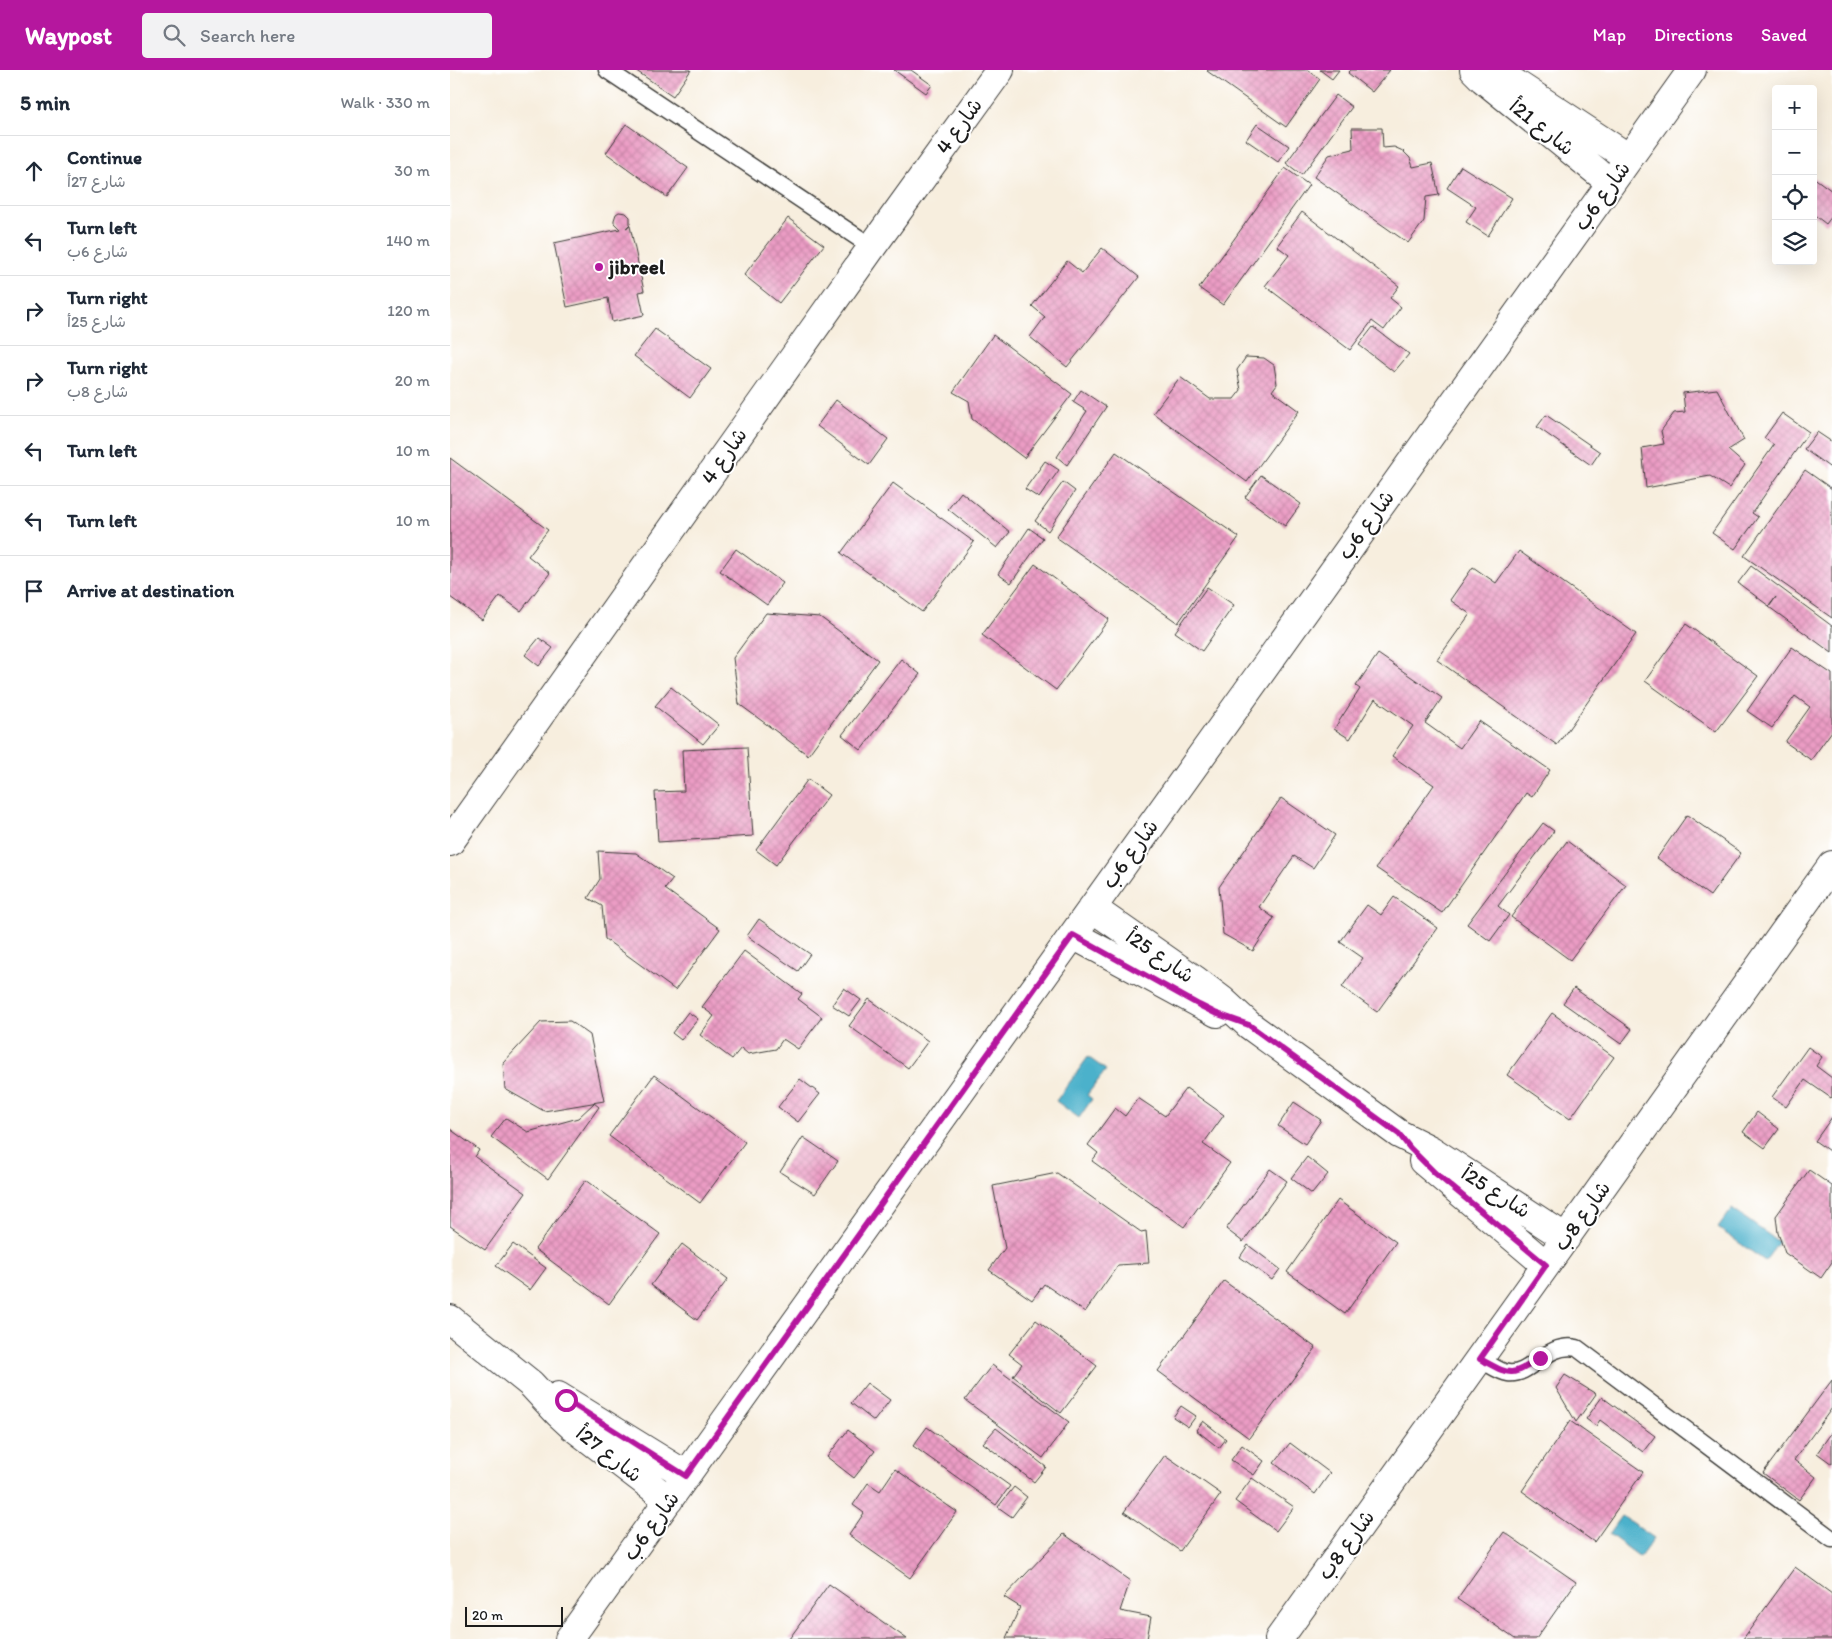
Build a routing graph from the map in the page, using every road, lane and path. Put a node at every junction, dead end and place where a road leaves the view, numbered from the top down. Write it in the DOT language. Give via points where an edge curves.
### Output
graph roads {
  1 [pos="607,70"];
  2 [pos="1000,70"];
  3 [pos="1474,70"];
  4 [pos="1495,70"];
  5 [pos="1692,70"];
  6 [pos="1629,158"];
  7 [pos="1611,183"];
  8 [pos="872,247"];
  9 [pos="450,842"];
  10 [pos="1832,866"];
  11 [pos="1092,908"];
  12 [pos="1073,935"];
  13 [pos="1249,1025"];
  14 [pos="1399,1134"];
  15 [pos="1566,1238"];
  16 [pos="1546,1265"];
  17 [pos="450,1319"];
  18 [pos="1480,1359"];
  19 [pos="531,1384"];
  20 [pos="686,1476"];
  21 [pos="669,1500"];
  22 [pos="1832,1539"];
  23 [pos="569,1639"];
  24 [pos="1279,1639"];
  1 -- 8 [label="lane"];
  2 -- 8 [label="street, شارع 4"];
  3 -- 7 [label="street, شارع 21أ"];
  4 -- 6 [label="street, شارع 21أ"];
  5 -- 6 [label="street, شارع 6ب"];
  6 -- 7 [label="street, شارع 6ب"];
  7 -- 11 [label="street, شارع 6ب"];
  8 -- 9 [label="street, شارع 4"];
  10 -- 15 [label="street, شارع 8ب"];
  11 -- 12 [label="street, شارع 6ب"];
  11 -- 13 [label="street, شارع 25أ" via="1223,1001"];
  12 -- 13 [label="street, شارع 25أ" via="1207,1009"];
  12 -- 20 [label="street, شارع 6ب"];
  13 -- 14 [label="street, شارع 25أ"];
  14 -- 15 [label="street, شارع 25أ" via="1431,1150"];
  14 -- 16 [label="street, شارع 25أ" via="1435,1173"];
  15 -- 16 [label="street, شارع 8ب"];
  16 -- 18 [label="street, شارع 8ب"];
  17 -- 19 [label="street, شارع 27أ"];
  18 -- 22 [label="lane" via="1506,1373 1514,1373 1559,1348 1577,1348"];
  18 -- 24 [label="street, شارع 8ب"];
  19 -- 20 [label="street, شارع 27أ" via="566,1400"];
  19 -- 21 [label="street, شارع 27أ" via="572,1426"];
  20 -- 21 [label="street, شارع 6ب"];
  21 -- 23 [label="street, شارع 6ب"];
}
